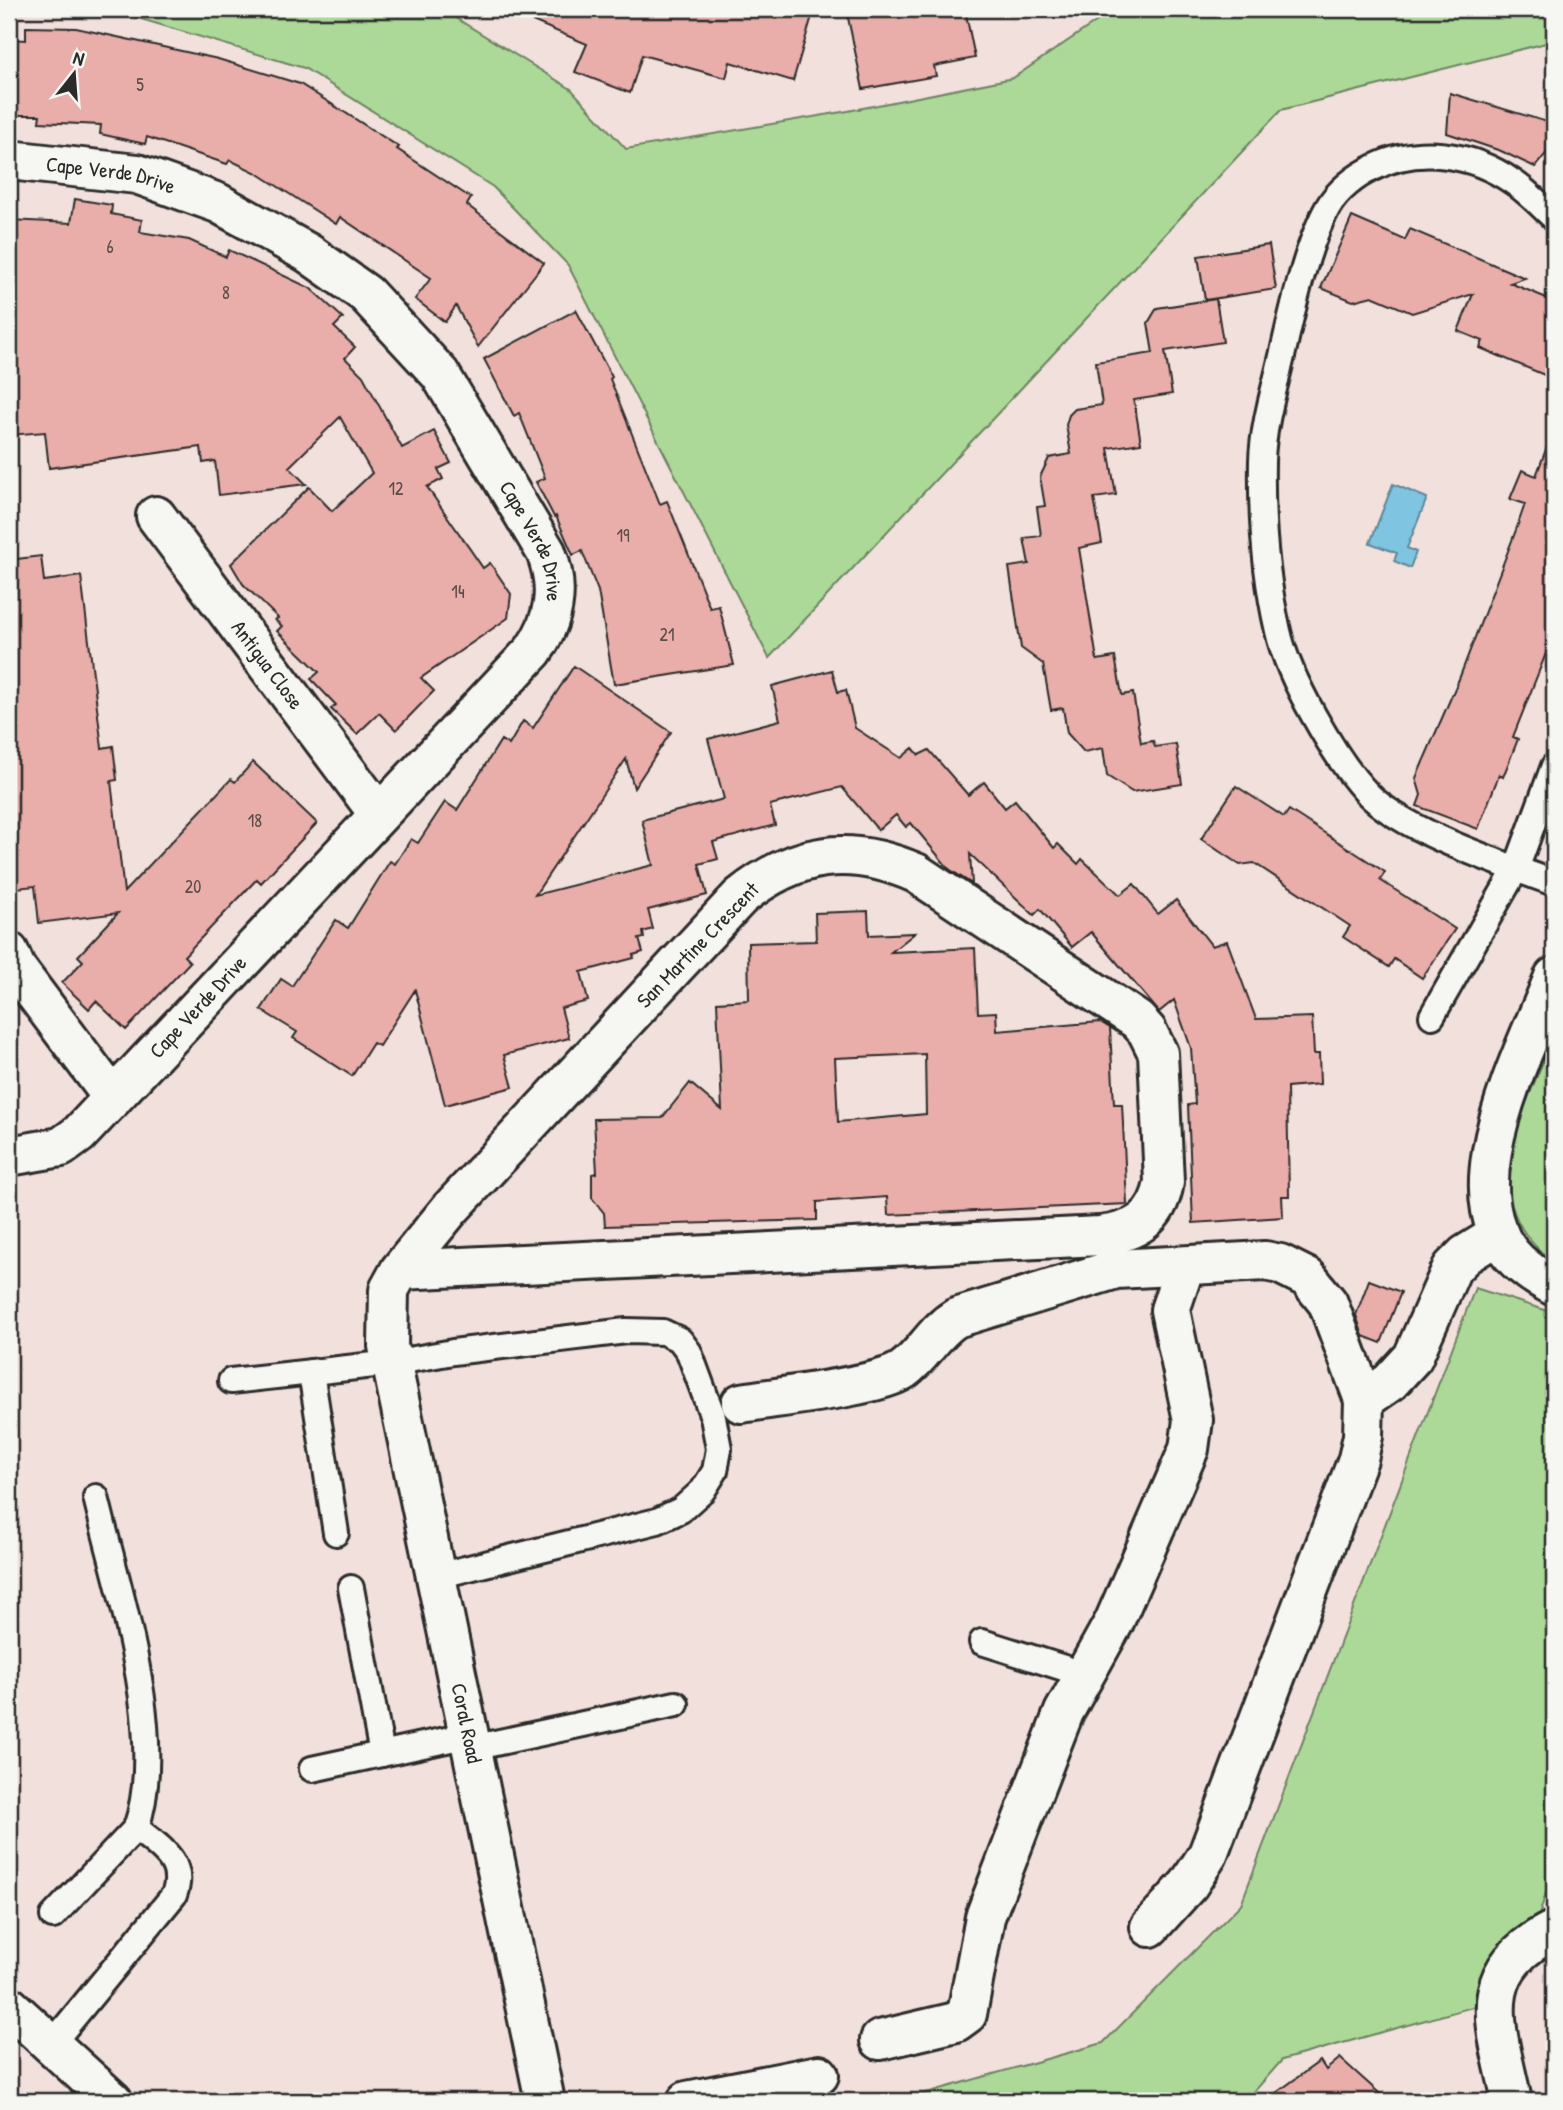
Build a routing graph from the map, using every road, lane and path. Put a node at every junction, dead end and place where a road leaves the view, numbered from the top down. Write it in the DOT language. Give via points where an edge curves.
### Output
graph roads {
  1 [pos="9,160"];
  2 [pos="1554,218"];
  3 [pos="156,516"];
  4 [pos="1554,766"];
  5 [pos="378,813"];
  6 [pos="1516,869"];
  7 [pos="1554,883"];
  8 [pos="9,952"];
  9 [pos="1554,976"];
  10 [pos="1432,1016"];
  11 [pos="113,1098"];
  12 [pos="9,1156"];
  13 [pos="1499,1234"];
  14 [pos="1185,1266"];
  15 [pos="400,1270"];
  16 [pos="1554,1286"];
  17 [pos="390,1355"];
  18 [pos="311,1372"];
  19 [pos="231,1381"];
  20 [pos="1364,1400"];
  21 [pos="741,1404"];
  22 [pos="96,1497"];
  23 [pos="336,1533"];
  24 [pos="437,1576"];
  25 [pos="351,1588"];
  26 [pos="982,1642"];
  27 [pos="1086,1675"];
  28 [pos="676,1704"];
  29 [pos="470,1741"];
  30 [pos="382,1754"];
  31 [pos="312,1769"];
  32 [pos="136,1828"];
  33 [pos="53,1916"];
  34 [pos="1150,1927"];
  35 [pos="1554,1930"];
  36 [pos="9,2006"];
  37 [pos="880,2040"];
  38 [pos="51,2045"];
  39 [pos="819,2075"];
  40 [pos="113,2101"];
  41 [pos="545,2101"];
  42 [pos="687,2101"];
  43 [pos="1512,2101"];
  1 -- 5 [label="street, Cape Verde Drive" via="137,174 218,203 308,253 366,294 440,374 546,552 555,606 544,636"];
  2 -- 6 [label="lane" via="1512,181 1450,156 1418,153 1393,157 1355,177 1328,206 1295,301 1262,459 1266,568 1278,634 1323,729 1368,794 1397,818"];
  3 -- 5 [label="street, Antigua Close"];
  4 -- 6 [label="lane"];
  5 -- 11 [label="street, Cape Verde Drive"];
  6 -- 7 [label="lane"];
  6 -- 10 [label="lane"];
  8 -- 11 [label="street" via="16,968"];
  9 -- 13 [label="street" via="1490,1152 1487,1191"];
  11 -- 12 [label="street, Cape Verde Drive" via="61,1147"];
  13 -- 16 [label="street" via="1525,1269"];
  13 -- 20 [label="street" via="1452,1268 1413,1357 1390,1382"];
  14 -- 20 [label="street" via="1265,1261 1308,1278 1328,1303"];
  14 -- 21 [label="street" via="1116,1269 1033,1292 956,1318 936,1333 914,1361 889,1377"];
  14 -- 27 [label="street" via="1170,1310 1193,1420 1192,1437 1119,1610"];
  15 -- 15 [label="street, San Martine Crescent" via="450,1209 740,897 764,877 793,864 823,856 871,858 916,873 1137,1020 1157,1054 1164,1182 1158,1206 1140,1226 1127,1232"];
  15 -- 17 [label="street, San Martine Crescent" via="389,1290"];
  17 -- 18 [label="lane"];
  17 -- 24 [label="street, Coral Road"];
  17 -- 24 [label="lane" via="626,1331 663,1332 680,1340 690,1352 713,1417 719,1449 715,1471 704,1490 681,1510 657,1521"];
  18 -- 19 [label="lane"];
  18 -- 23 [label="lane"];
  20 -- 34 [label="street" via="1358,1459 1220,1825 1189,1884"];
  22 -- 32 [label="lane" via="144,1703 146,1800"];
  24 -- 29 [label="street, Coral Road"];
  25 -- 30 [label="lane"];
  26 -- 27 [label="lane"];
  27 -- 37 [label="street" via="1064,1712 985,1917 967,2014 956,2022"];
  28 -- 29 [label="lane"];
  29 -- 30 [label="lane"];
  29 -- 41 [label="street, Coral Road"];
  30 -- 31 [label="lane"];
  32 -- 33 [label="lane"];
  32 -- 38 [label="lane" via="169,1856 178,1872 174,1895"];
  35 -- 43 [label="street" via="1513,1957 1496,1994 1496,2022"];
  36 -- 38 [label="street"];
  38 -- 40 [label="street"];
  39 -- 42 [label="street"];
}
